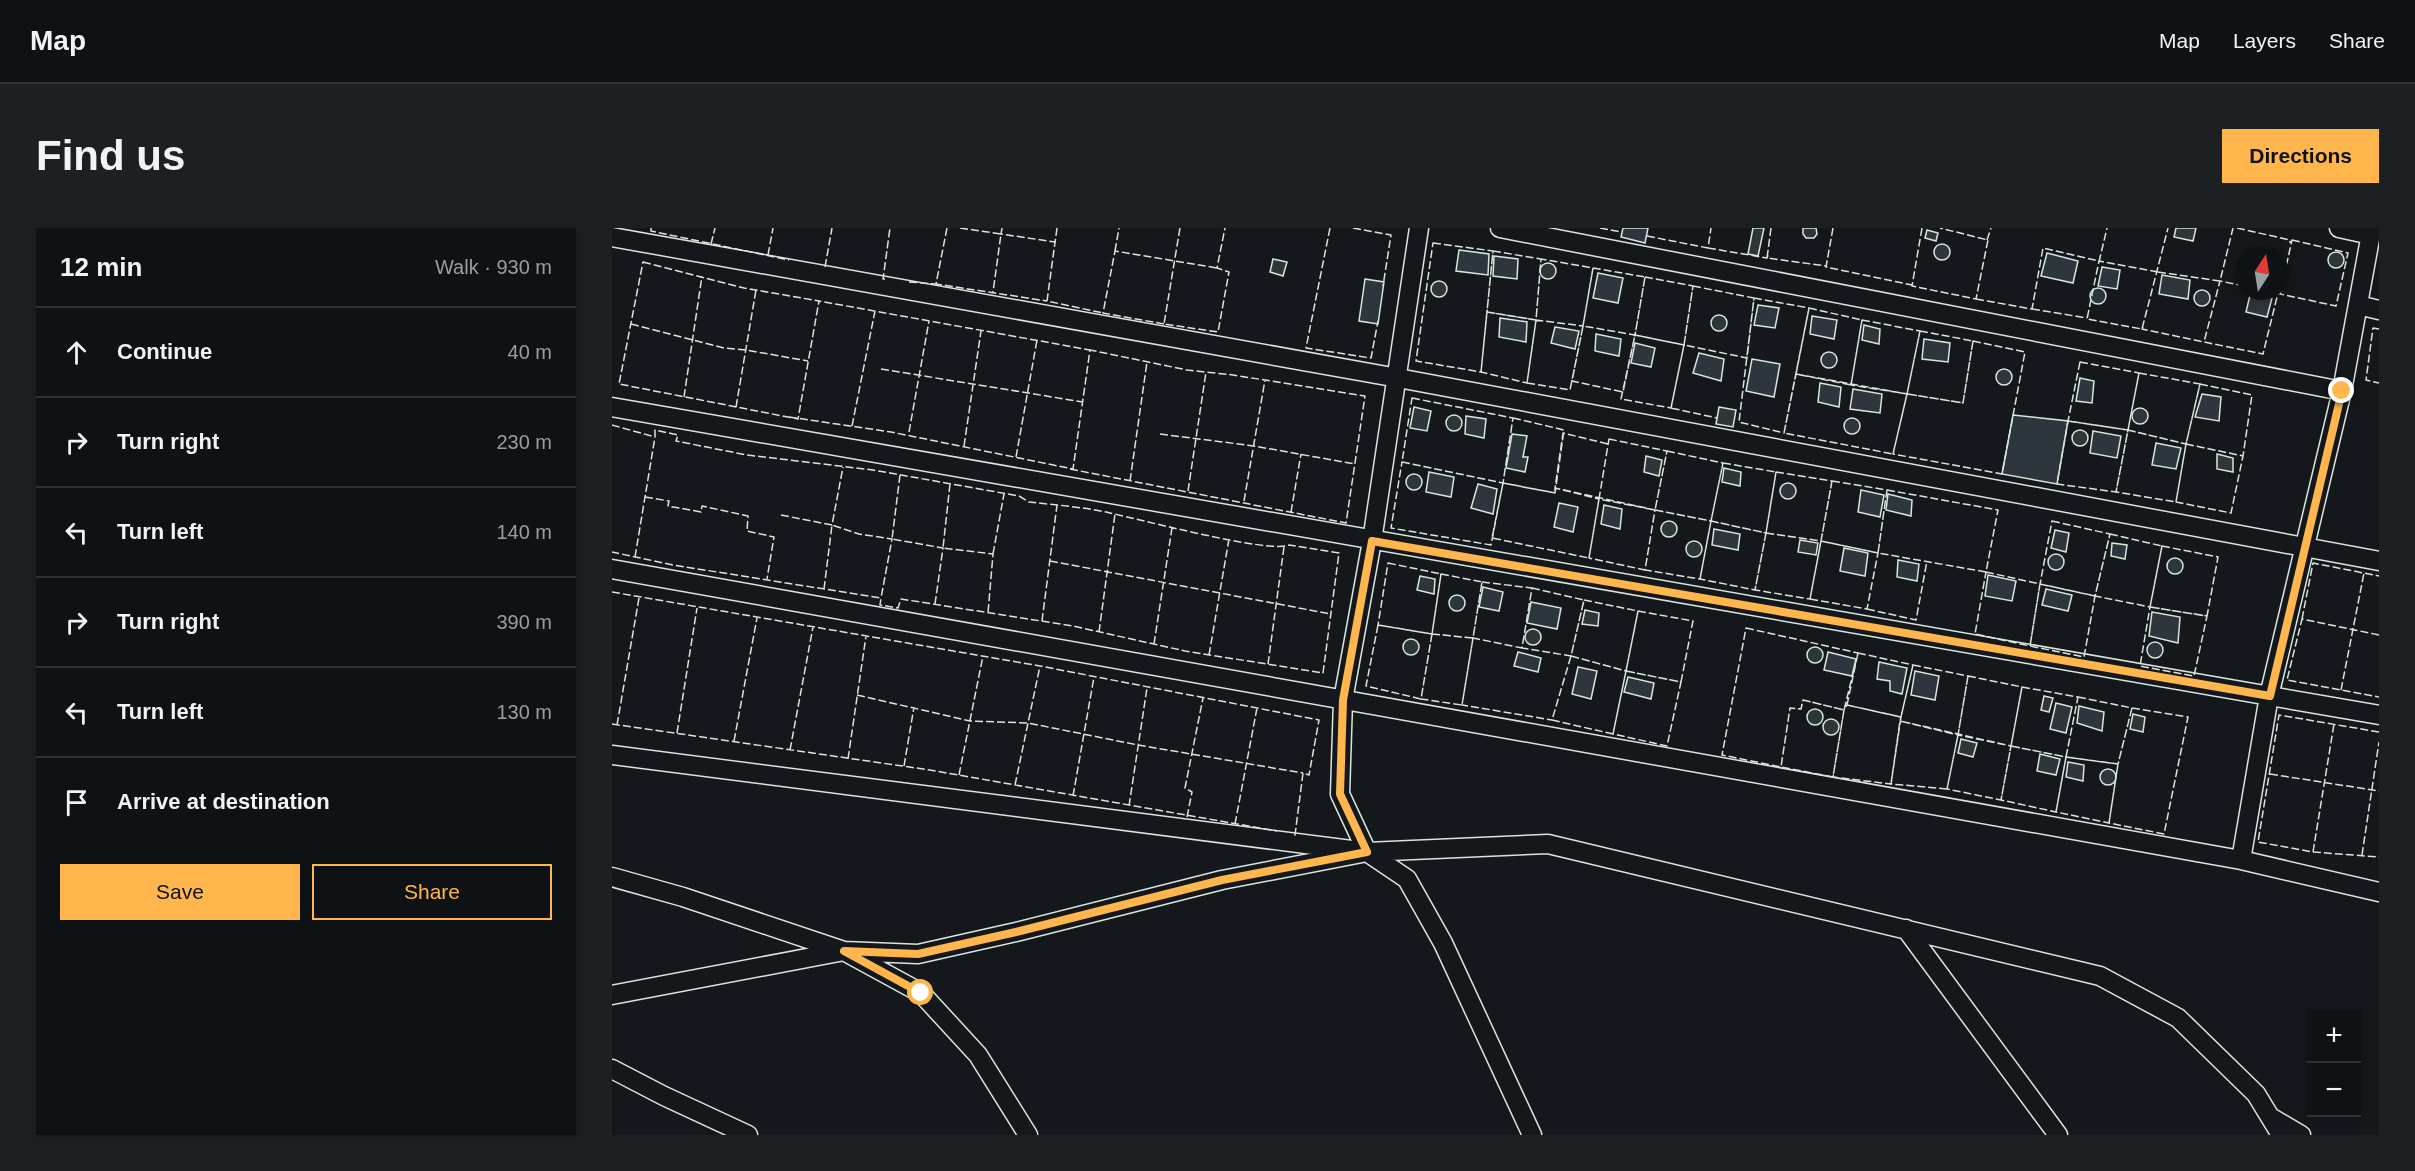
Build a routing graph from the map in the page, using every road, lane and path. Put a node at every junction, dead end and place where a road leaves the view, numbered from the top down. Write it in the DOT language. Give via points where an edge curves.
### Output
graph roads {
  1 [pos="1419,228"];
  2 [pos="1500,228"];
  3 [pos="2339,228"];
  4 [pos="2371,232"];
  5 [pos="614,236"];
  6 [pos="2358,305"];
  7 [pos="2379,310"];
  8 [pos="1398,378"];
  9 [pos="2342,391"];
  10 [pos="612,407"];
  11 [pos="1372,541"];
  12 [pos="2304,548"];
  13 [pos="2379,561"];
  14 [pos="612,569"];
  15 [pos="2270,696"];
  16 [pos="1343,700"];
  17 [pos="2379,715"];
  18 [pos="612,754"];
  19 [pos="1367,852"];
  20 [pos="2241,860"];
  21 [pos="612,877"];
  22 [pos="2379,892"];
  23 [pos="1906,929"];
  24 [pos="844,951"];
  25 [pos="612,996"];
  26 [pos="612,1069"];
  27 [pos="2270,1117"];
  28 [pos="748,1135"];
  29 [pos="1028,1135"];
  30 [pos="1532,1135"];
  31 [pos="2058,1135"];
  32 [pos="2281,1135"];
  33 [pos="2301,1135"];
  1 -- 8 [label="street"];
  2 -- 9 [label="street"];
  3 -- 4 [label="street"];
  4 -- 6 [label="street"];
  5 -- 8 [label="street"];
  6 -- 7 [label="street"];
  6 -- 9 [label="street"];
  8 -- 11 [label="street"];
  8 -- 12 [label="street"];
  9 -- 12 [label="street"];
  10 -- 11 [label="street"];
  11 -- 15 [label="street"];
  11 -- 16 [label="street"];
  12 -- 13 [label="street"];
  12 -- 15 [label="street"];
  14 -- 16 [label="street"];
  15 -- 17 [label="street"];
  15 -- 20 [label="street"];
  16 -- 19 [label="street" via="1340,794"];
  16 -- 20 [label="street"];
  18 -- 19 [label="street"];
  19 -- 23 [label="street" via="1548,844"];
  19 -- 24 [label="street" via="1222,880 918,954"];
  19 -- 30 [label="street" via="1407,879 1443,943"];
  20 -- 22 [label="street"];
  21 -- 24 [label="street"];
  23 -- 27 [label="street" via="2100,976 2178,1018 2256,1094"];
  23 -- 31 [label="street"];
  24 -- 25 [label="street"];
  24 -- 29 [label="street" via="921,993 978,1055"];
  26 -- 28 [label="street"];
  27 -- 32 [label="street"];
  27 -- 33 [label="street"];
}
